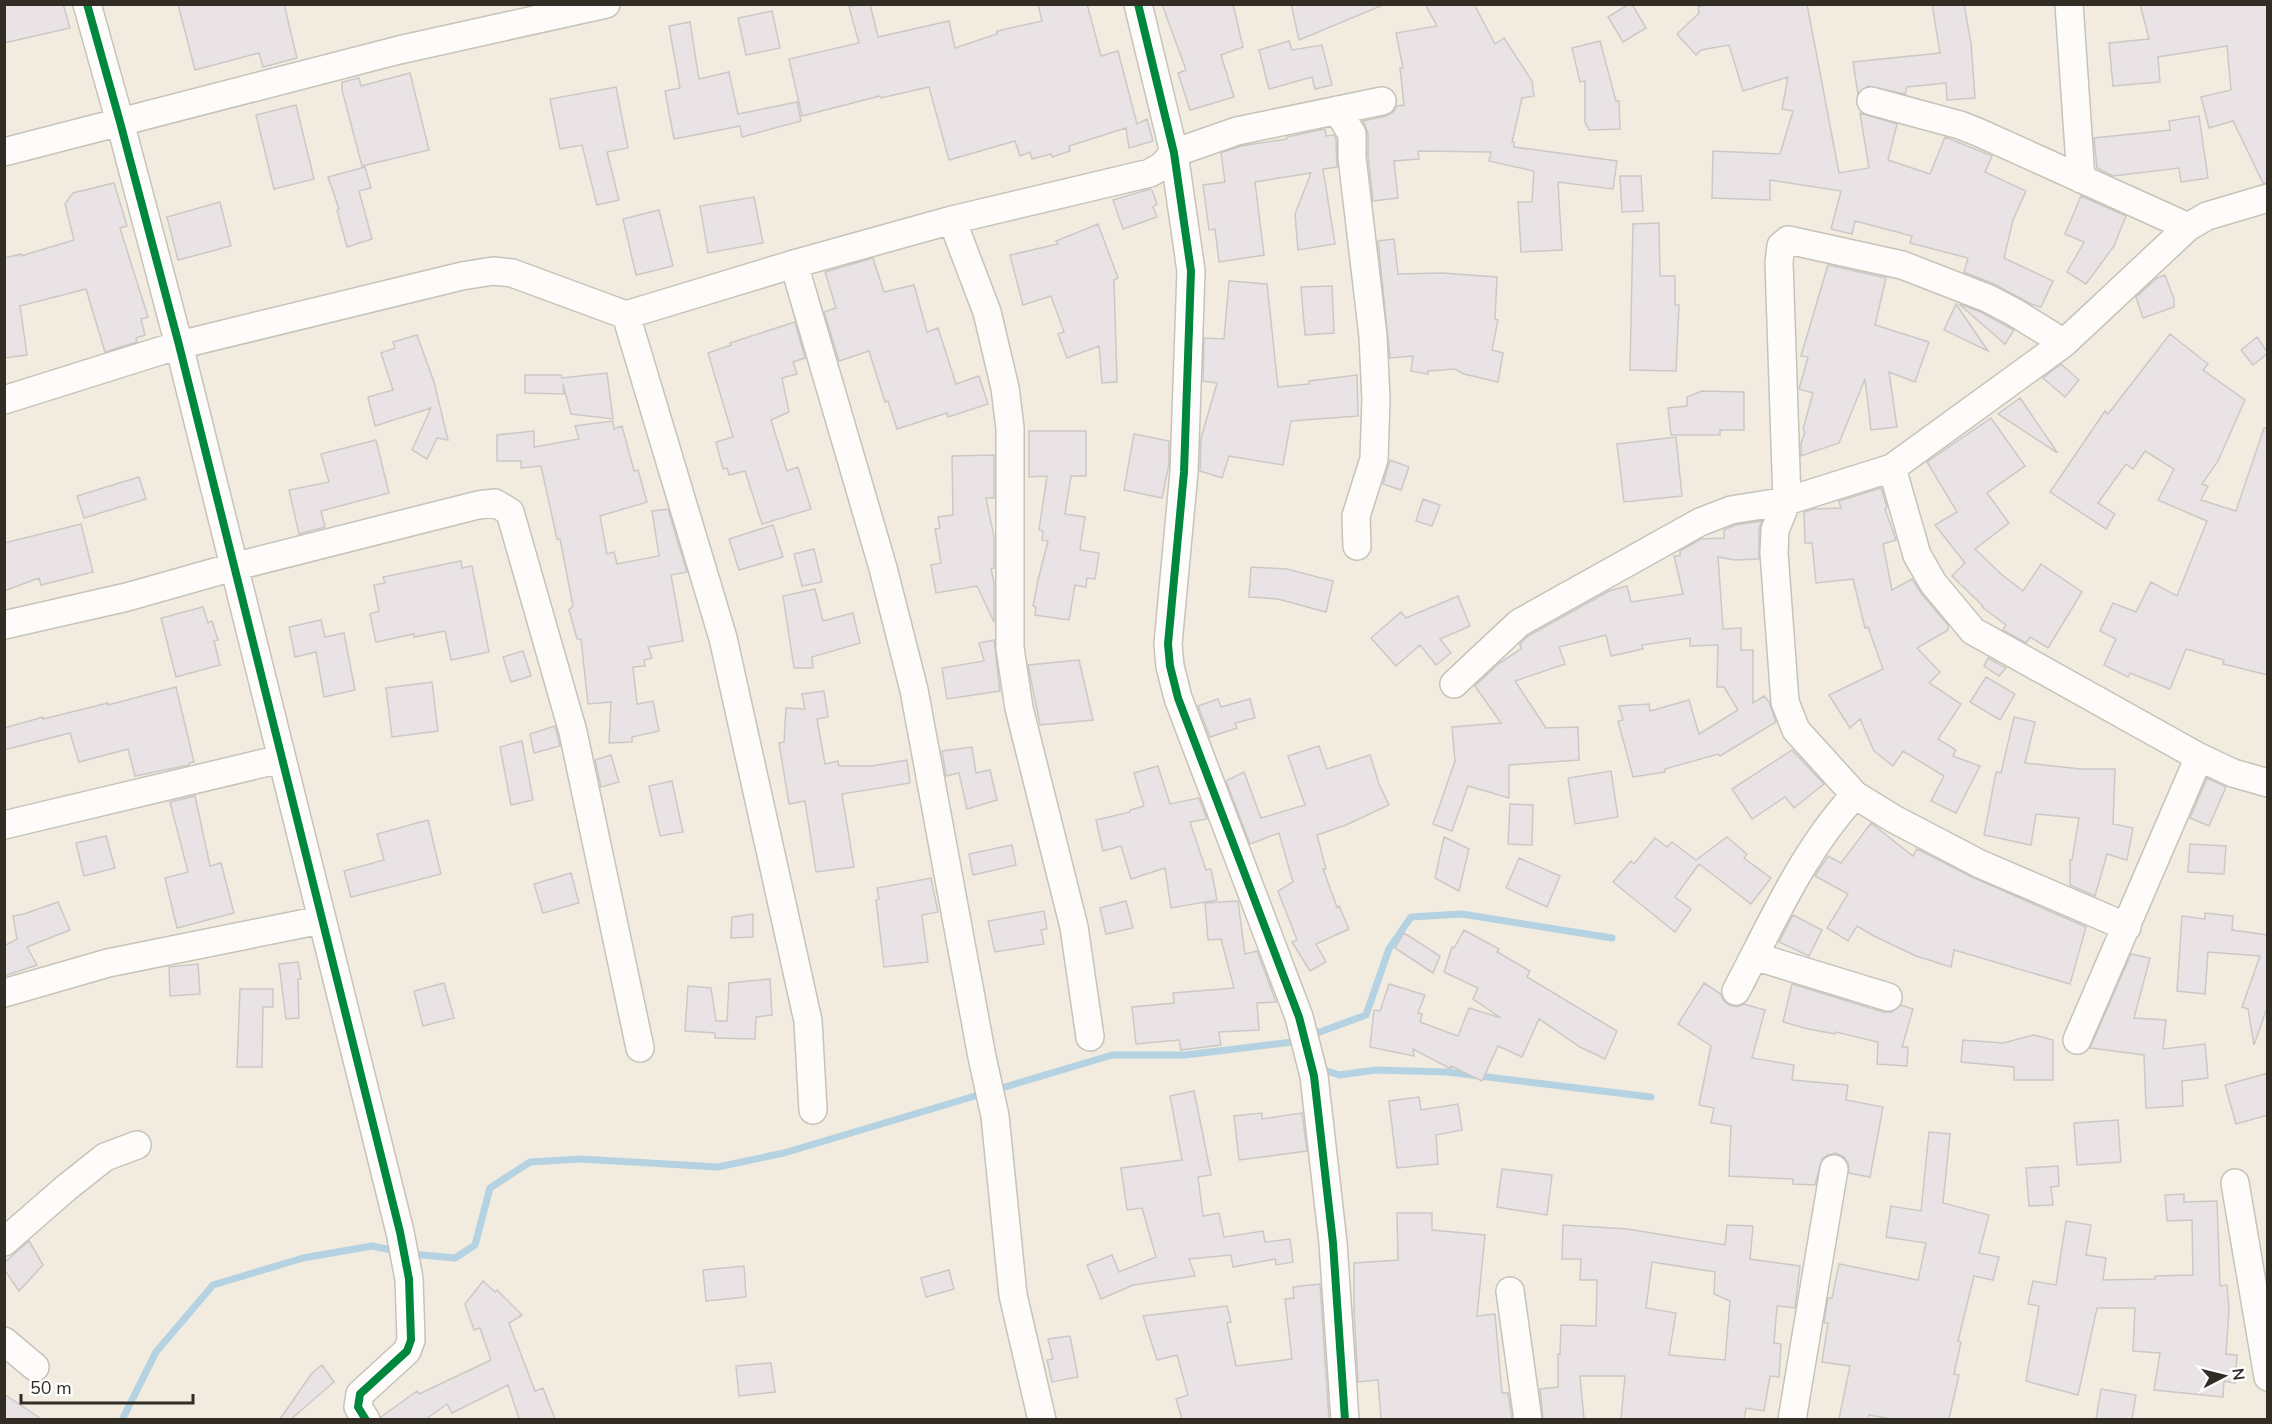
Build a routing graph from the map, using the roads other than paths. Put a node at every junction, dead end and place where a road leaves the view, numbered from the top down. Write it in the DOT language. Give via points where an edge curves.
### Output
graph roads {
  1 [pos="87,4"];
  2 [pos="606,4"];
  3 [pos="1138,4"];
  4 [pos="2069,4"];
  5 [pos="1382,101"];
  6 [pos="1871,101"];
  7 [pos="1337,110"];
  8 [pos="120,122"];
  9 [pos="4,152"];
  10 [pos="1174,153"];
  11 [pos="2081,179"];
  12 [pos="2268,198"];
  13 [pos="952,220"];
  14 [pos="2188,227"];
  15 [pos="794,264"];
  16 [pos="626,315"];
  17 [pos="2064,343"];
  18 [pos="178,345"];
  19 [pos="4,400"];
  20 [pos="1892,468"];
  21 [pos="1787,501"];
  22 [pos="1357,546"];
  23 [pos="233,567"];
  24 [pos="4,625"];
  25 [pos="1454,684"];
  26 [pos="2199,757"];
  27 [pos="281,759"];
  28 [pos="2268,783"];
  29 [pos="1855,795"];
  30 [pos="4,825"];
  31 [pos="321,920"];
  32 [pos="2127,927"];
  33 [pos="1755,956"];
  34 [pos="1736,991"];
  35 [pos="4,993"];
  36 [pos="1887,997"];
  37 [pos="1090,1037"];
  38 [pos="2077,1040"];
  39 [pos="639,1048"];
  40 [pos="813,1110"];
  41 [pos="137,1144"];
  42 [pos="1834,1169"];
  43 [pos="2235,1183"];
  44 [pos="4,1242"];
  45 [pos="1510,1291"];
  46 [pos="4,1341"];
  47 [pos="35,1367"];
  48 [pos="2268,1377"];
  49 [pos="366,1419"];
  50 [pos="1042,1419"];
  51 [pos="1345,1419"];
  52 [pos="1528,1419"];
  53 [pos="1792,1419"];
  1 -- 8 [label="street"];
  2 -- 8 [label="street" via="399,50"];
  3 -- 10 [label="street"];
  4 -- 11 [label="street"];
  5 -- 7 [label="street"];
  6 -- 11 [label="street" via="1960,125"];
  7 -- 10 [label="street" via="1238,131"];
  7 -- 22 [label="street" via="1352,134 1376,399 1374,459 1356,516"];
  8 -- 9 [label="street"];
  8 -- 18 [label="street"];
  10 -- 13 [label="street" via="1150,173"];
  10 -- 51 [label="street" via="1191,271 1191,299 1184,472 1168,644 1170,666 1178,698 1299,1017 1314,1076"];
  11 -- 14 [label="street"];
  12 -- 14 [label="street" via="2207,216"];
  13 -- 15 [label="street"];
  13 -- 37 [label="street" via="987,312 1005,388 1010,428 1010,648 1019,708 1074,927"];
  14 -- 17 [label="street"];
  15 -- 16 [label="street"];
  15 -- 50 [label="street" via="883,567 914,690 995,1116 1013,1295"];
  16 -- 18 [label="street" via="513,273 493,271"];
  16 -- 40 [label="street" via="723,638 808,1021"];
  17 -- 20 [label="street"];
  17 -- 21 [label="street" via="1987,298 1902,265 1788,240 1781,246 1779,262"];
  18 -- 19 [label="street"];
  18 -- 23 [label="street"];
  20 -- 21 [label="street"];
  20 -- 26 [label="street" via="1917,555 1933,583 1973,631"];
  21 -- 25 [label="street" via="1731,510 1700,522 1519,623"];
  21 -- 29 [label="street" via="1775,530 1774,553 1785,702 1796,730"];
  23 -- 24 [label="street" via="127,597"];
  23 -- 27 [label="street"];
  23 -- 39 [label="street" via="478,505 495,503 510,512 573,732"];
  26 -- 28 [label="street"];
  26 -- 32 [label="street"];
  27 -- 30 [label="street"];
  27 -- 31 [label="street"];
  29 -- 32 [label="street" via="1980,864"];
  29 -- 33 [label="street" via="1838,813 1794,881"];
  31 -- 35 [label="street" via="108,963"];
  31 -- 49 [label="street" via="409,1279 411,1340 407,1351 360,1394 358,1407"];
  32 -- 38 [label="street"];
  33 -- 34 [label="street"];
  33 -- 36 [label="street"];
  41 -- 44 [label="street" via="105,1157"];
  42 -- 53 [label="street"];
  43 -- 48 [label="street"];
  45 -- 52 [label="street"];
  46 -- 47 [label="street"];
}
